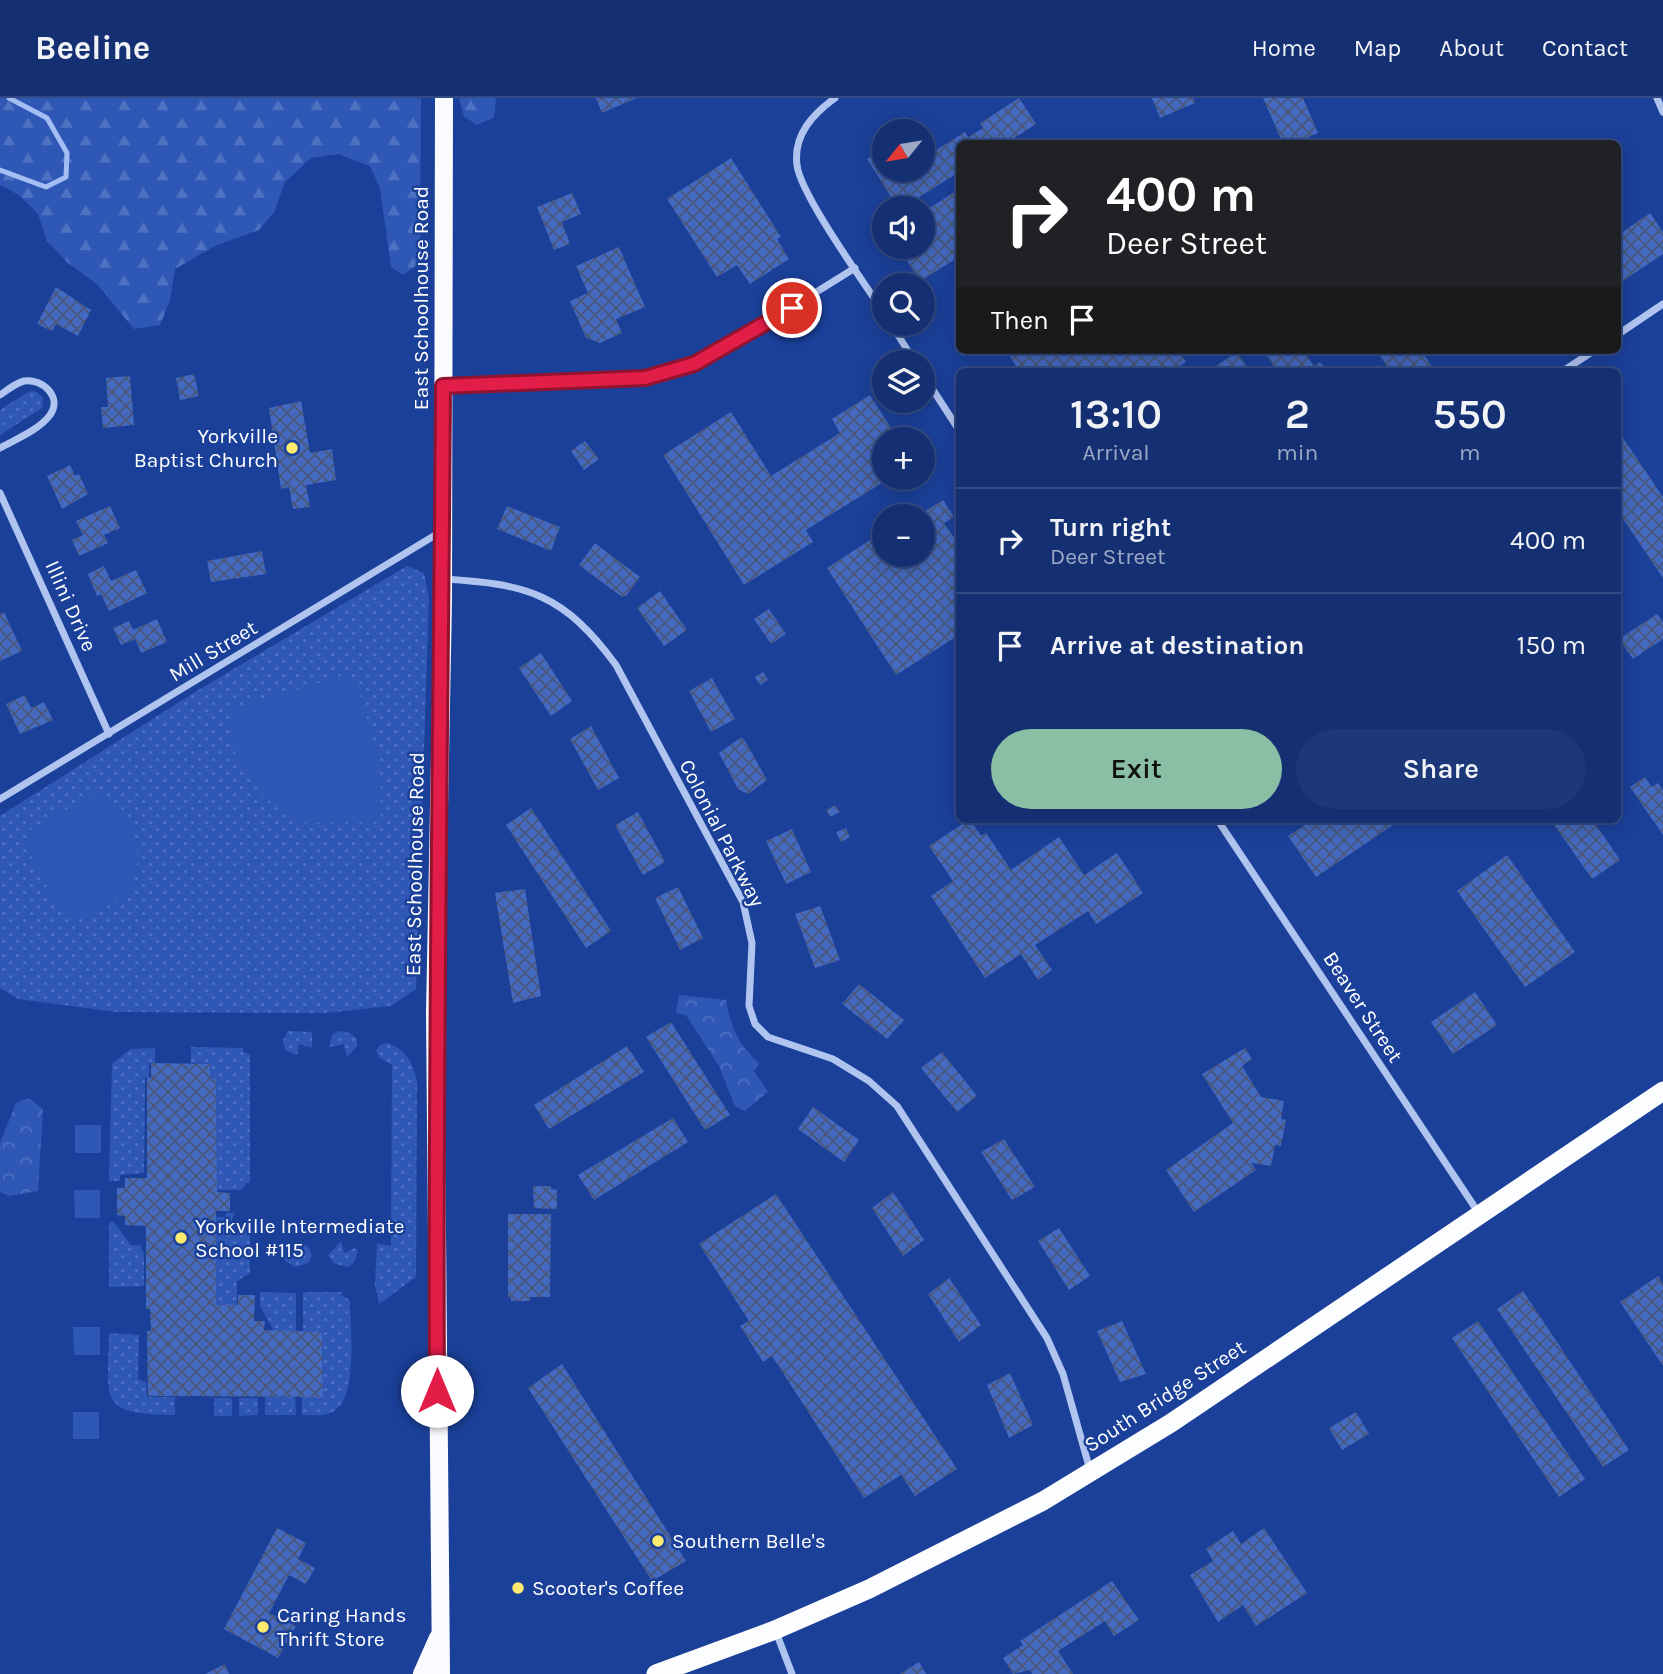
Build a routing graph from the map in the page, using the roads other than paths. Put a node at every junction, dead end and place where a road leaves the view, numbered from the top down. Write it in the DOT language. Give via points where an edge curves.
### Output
graph roads {
  1 [pos="444,98"];
  2 [pos="835,98"];
  3 [pos="1657,98"];
  4 [pos="1663,112"];
  5 [pos="855,268"];
  6 [pos="872,294"];
  7 [pos="1663,304"];
  8 [pos="1621,332"];
  9 [pos="1589,354"];
  10 [pos="1568,368"];
  11 [pos="443,386"];
  12 [pos="935,393"];
  13 [pos="0,395"];
  14 [pos="956,425"];
  15 [pos="0,448"];
  16 [pos="0,493"];
  17 [pos="443,530"];
  18 [pos="443,579"];
  19 [pos="109,734"];
  20 [pos="0,799"];
  21 [pos="1220,823"];
  22 [pos="1663,1091"];
  23 [pos="1480,1215"];
  24 [pos="1091,1472"];
  25 [pos="775,1630"];
  26 [pos="441,1632"];
  27 [pos="422,1674"];
  28 [pos="441,1674"];
  29 [pos="656,1674"];
  30 [pos="793,1674"];
  1 -- 11 [label="main road, East Schoolhouse Road"];
  2 -- 5 [label="street" via="813,114 800,137 797,165 807,192"];
  3 -- 4 [label="street"];
  5 -- 6 [label="street"];
  5 -- 11 [label="street" via="694,364 645,378"];
  7 -- 8 [label="street"];
  9 -- 10 [label="street"];
  11 -- 17 [label="main road, East Schoolhouse Road"];
  12 -- 14 [label="street"];
  13 -- 15 [label="street" via="22,382 38,381 54,400 53,411 44,422"];
  16 -- 19 [label="street, Illini Drive"];
  17 -- 18 [label="main road, East Schoolhouse Road"];
  17 -- 19 [label="street, Mill Street"];
  18 -- 24 [label="street, Colonial Parkway" via="519,586 558,606 590,630 603,647 743,902 752,943 748,1006 755,1024 768,1037 833,1059 869,1081 897,1106 1047,1338 1063,1374"];
  18 -- 26 [label="main road, East Schoolhouse Road" via="435,1014"];
  19 -- 20 [label="street, Mill Street"];
  21 -- 23 [label="street, Beaver Street"];
  22 -- 23 [label="highway, South Bridge Street"];
  23 -- 24 [label="highway, South Bridge Street"];
  24 -- 25 [label="highway, South Bridge Street" via="958,1546"];
  25 -- 29 [label="highway, South Bridge Street"];
  25 -- 30 [label="street"];
  26 -- 27 [label="main road, East Schoolhouse Road"];
  26 -- 28 [label="main road, East Schoolhouse Road"];
}
